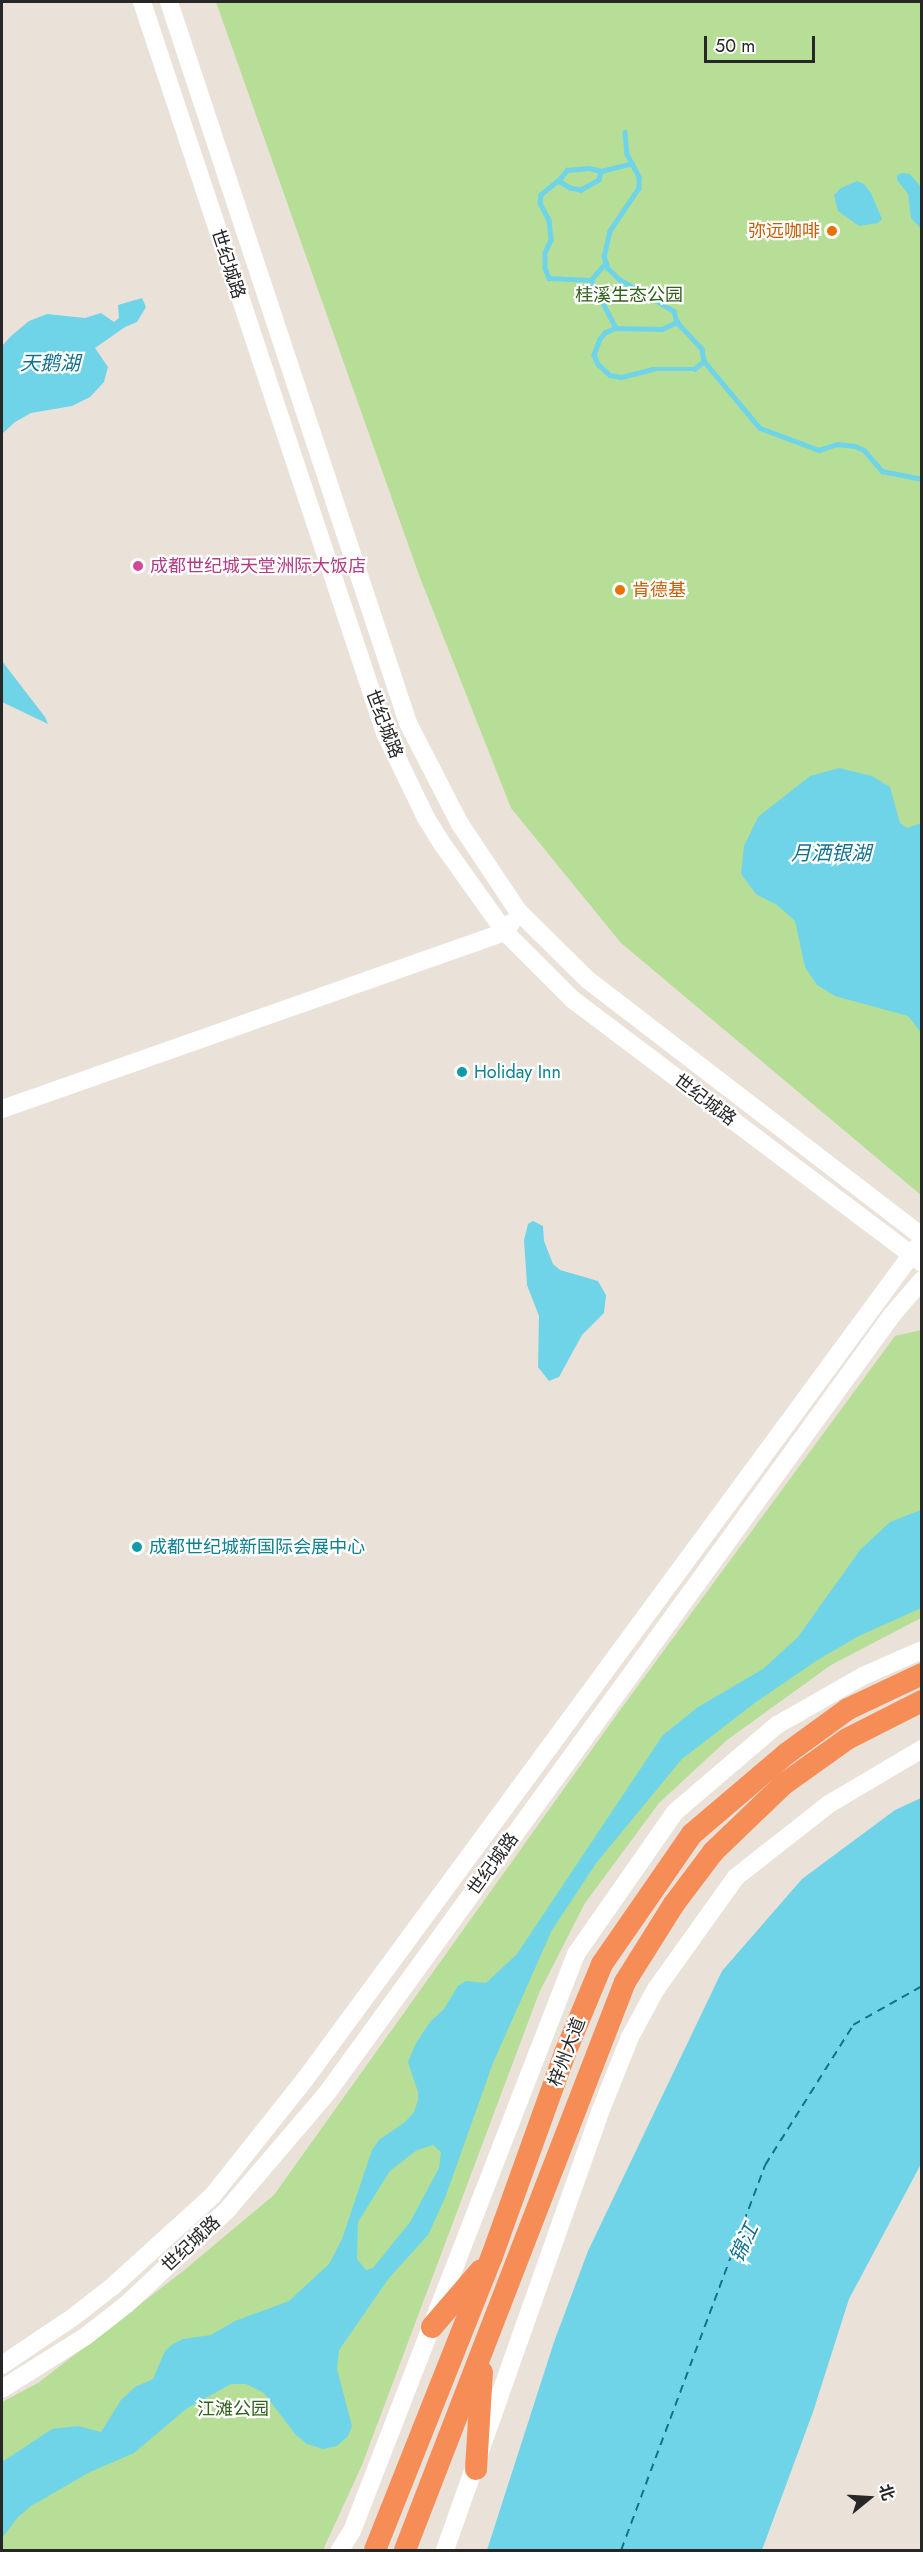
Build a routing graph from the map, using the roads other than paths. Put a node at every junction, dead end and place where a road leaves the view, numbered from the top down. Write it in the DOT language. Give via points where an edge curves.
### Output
graph roads {
  1 [pos="142,2"];
  2 [pos="169,2"];
  3 [pos="518,911"];
  4 [pos="505,932"];
  5 [pos="2,1109"];
  6 [pos="919,1249"];
  7 [pos="921,1280"];
  8 [pos="921,1650"];
  9 [pos="921,1674"];
  10 [pos="921,1701"];
  11 [pos="921,1749"];
  12 [pos="492,2256"];
  13 [pos="432,2327"];
  14 [pos="484,2349"];
  15 [pos="2,2365"];
  16 [pos="2,2389"];
  17 [pos="476,2469"];
  18 [pos="340,2550"];
  19 [pos="375,2550"];
  20 [pos="405,2550"];
  21 [pos="445,2550"];
  1 -- 4 [label="main road, 世纪城路" via="385,733 426,818 461,874"];
  2 -- 3 [label="main road, 世纪城路" via="408,723 460,824"];
  3 -- 4 [label="main road"];
  3 -- 6 [label="main road, 世纪城路" via="588,980"];
  4 -- 5 [label="main road"];
  4 -- 6 [label="main road, 世纪城路" via="572,999"];
  6 -- 15 [label="main road, 世纪城路" via="306,2078 213,2195 112,2287"];
  7 -- 16 [label="main road, 世纪城路" via="327,2093 228,2209 127,2304 86,2336"];
  8 -- 13 [label="main road" via="863,1676 777,1725 675,1812 576,1954"];
  9 -- 12 [label="highway, 梓州大道" via="848,1709 786,1754 692,1834 602,1964"];
  10 -- 14 [label="highway, 梓州大道" via="847,1738 784,1784 713,1852 674,1904 625,1982"];
  11 -- 17 [label="main road" via="829,1804 736,1877 656,1989 630,2037 600,2112"];
  12 -- 13 [label="highway"];
  12 -- 19 [label="highway, 梓州大道"];
  13 -- 18 [label="main road" via="352,2531"];
  14 -- 17 [label="highway"];
  14 -- 20 [label="highway, 梓州大道"];
  17 -- 21 [label="main road"];
}
